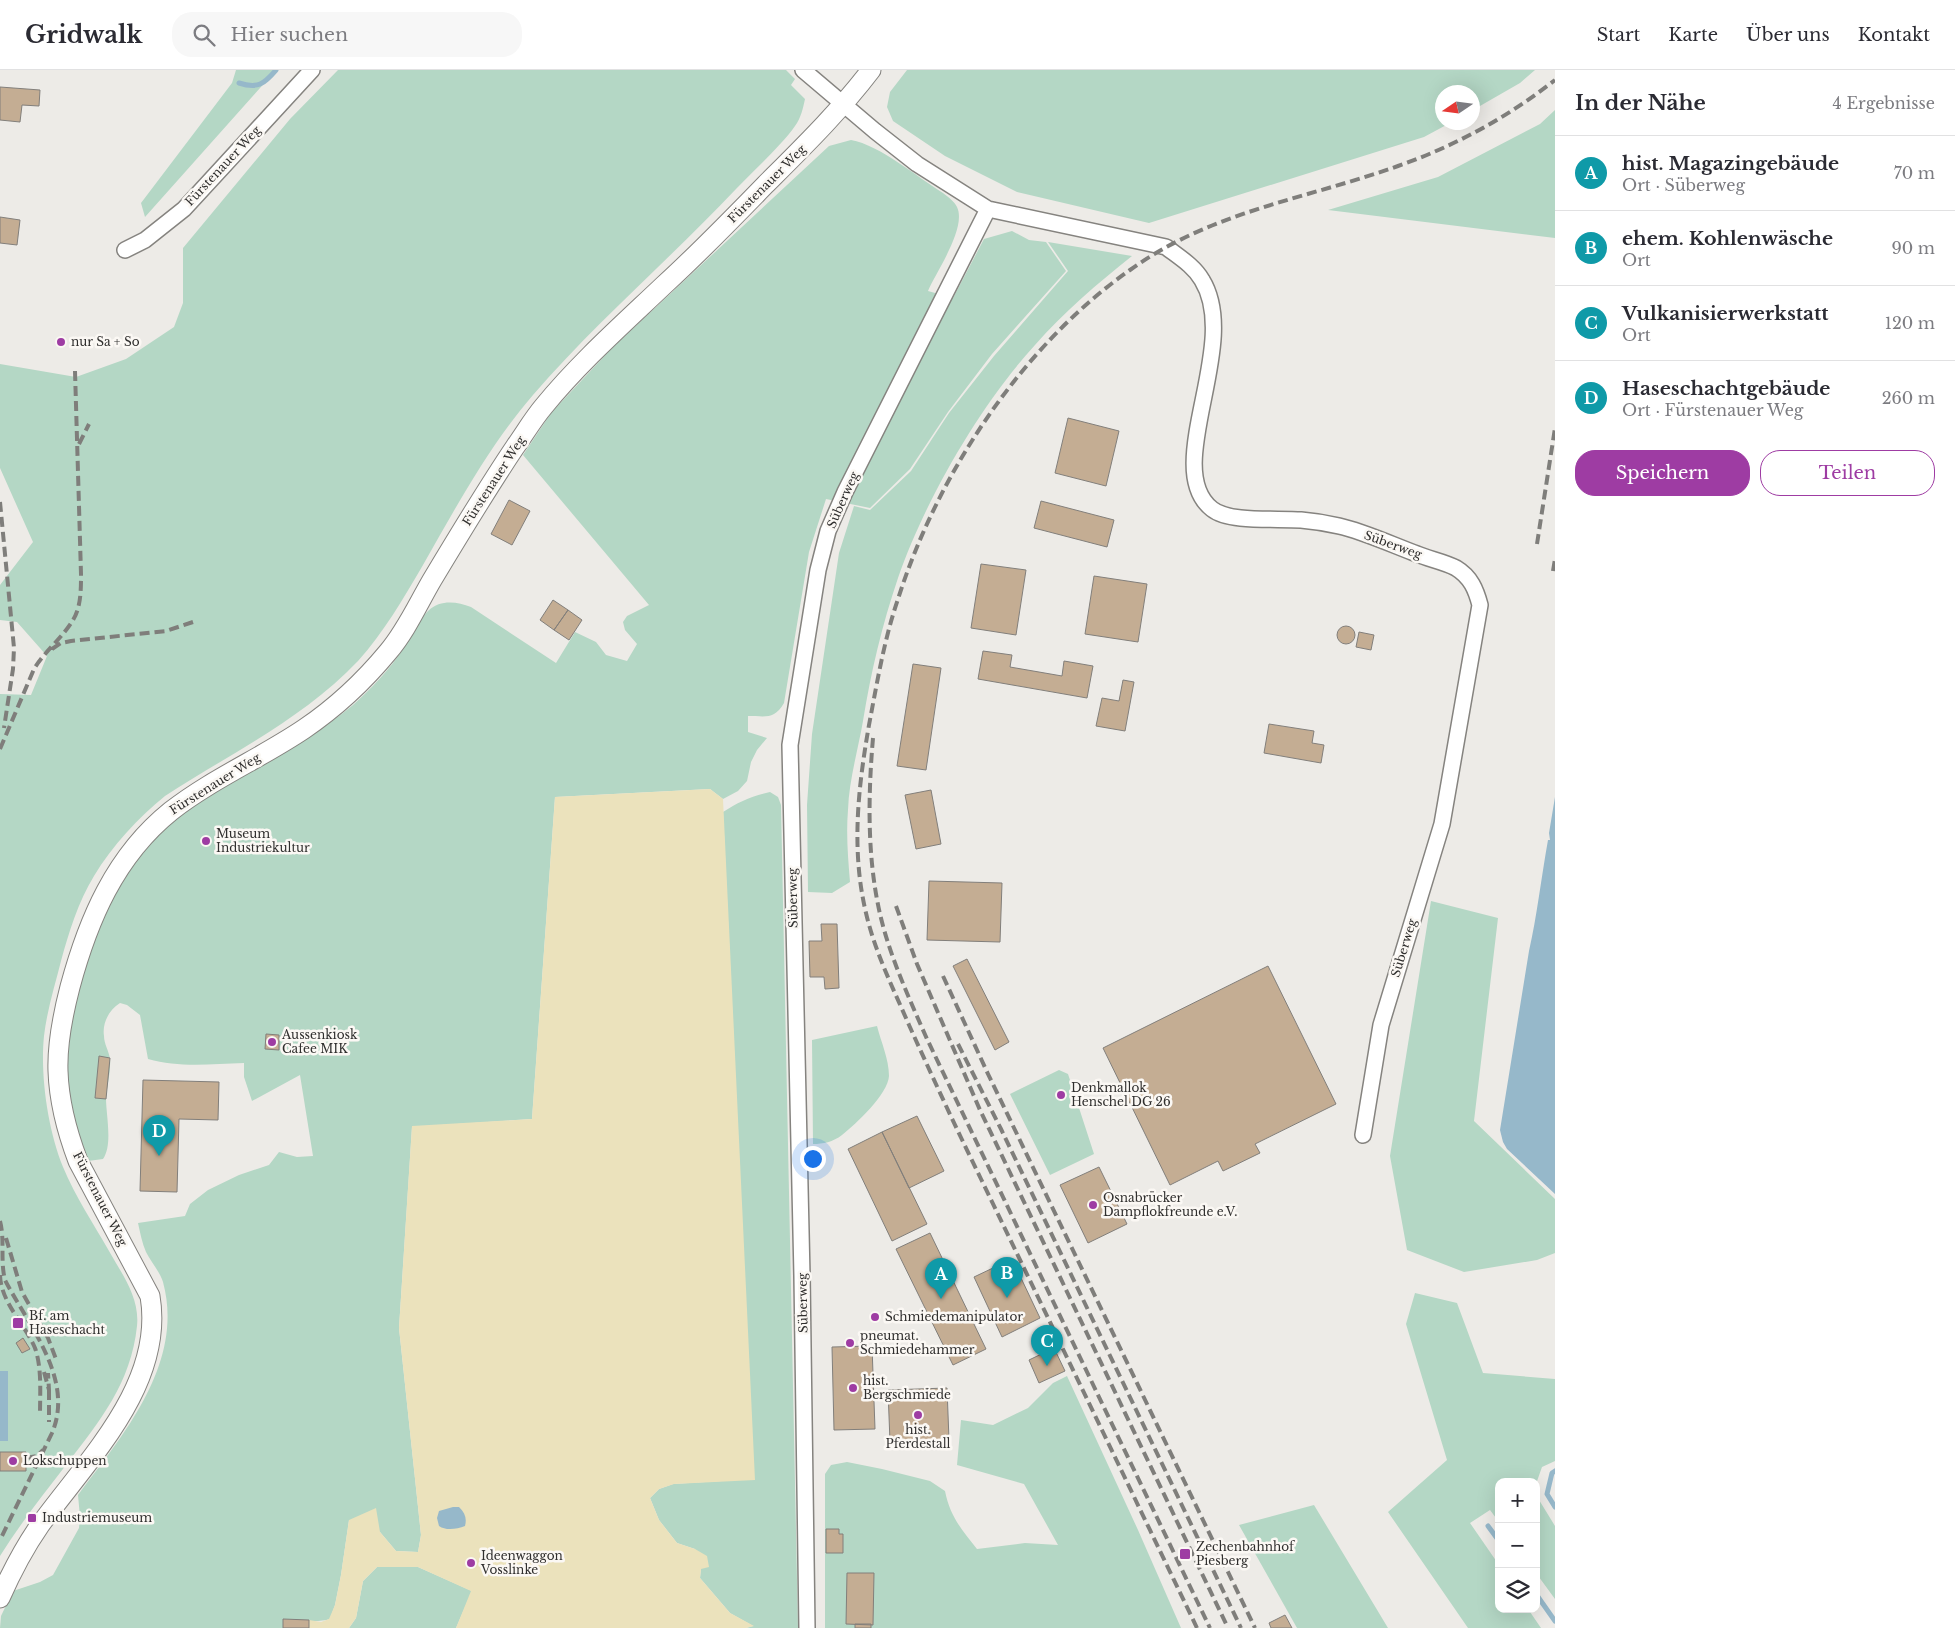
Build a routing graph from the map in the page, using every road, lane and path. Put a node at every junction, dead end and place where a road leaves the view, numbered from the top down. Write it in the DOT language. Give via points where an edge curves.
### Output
graph roads {
  1 [pos="312,70"];
  2 [pos="803,70"];
  3 [pos="871,70"];
  4 [pos="843,105"];
  5 [pos="988,209"];
  6 [pos="126,250"];
  7 [pos="1362,1135"];
  8 [pos="0,1598"];
  9 [pos="807,1628"];
  1 -- 6 [label="street, Fürstenauer Weg" via="184,209 145,240"];
  2 -- 4 [label="street"];
  3 -- 4 [label="street, Fürstenauer Weg"];
  4 -- 5 [label="street, Süberweg" via="917,164"];
  4 -- 8 [label="street, Fürstenauer Weg" via="707,244 604,341 542,408 486,491 407,625 371,671 304,729 174,808 143,838 104,893 81,946 65,1005 59,1038 59,1078 63,1113 75,1153 150,1296 152,1326 143,1372 133,1393 114,1425 39,1526 15,1565"];
  5 -- 7 [label="street, Süberweg" via="1166,248 1189,264 1202,280 1212,301 1215,325 1193,468 1198,494 1212,510 1235,518 1301,520 1340,526 1457,568 1475,586 1480,605 1442,824 1381,1025"];
  5 -- 9 [label="street, Süberweg" via="844,492 828,531 818,570 790,745"];
}
